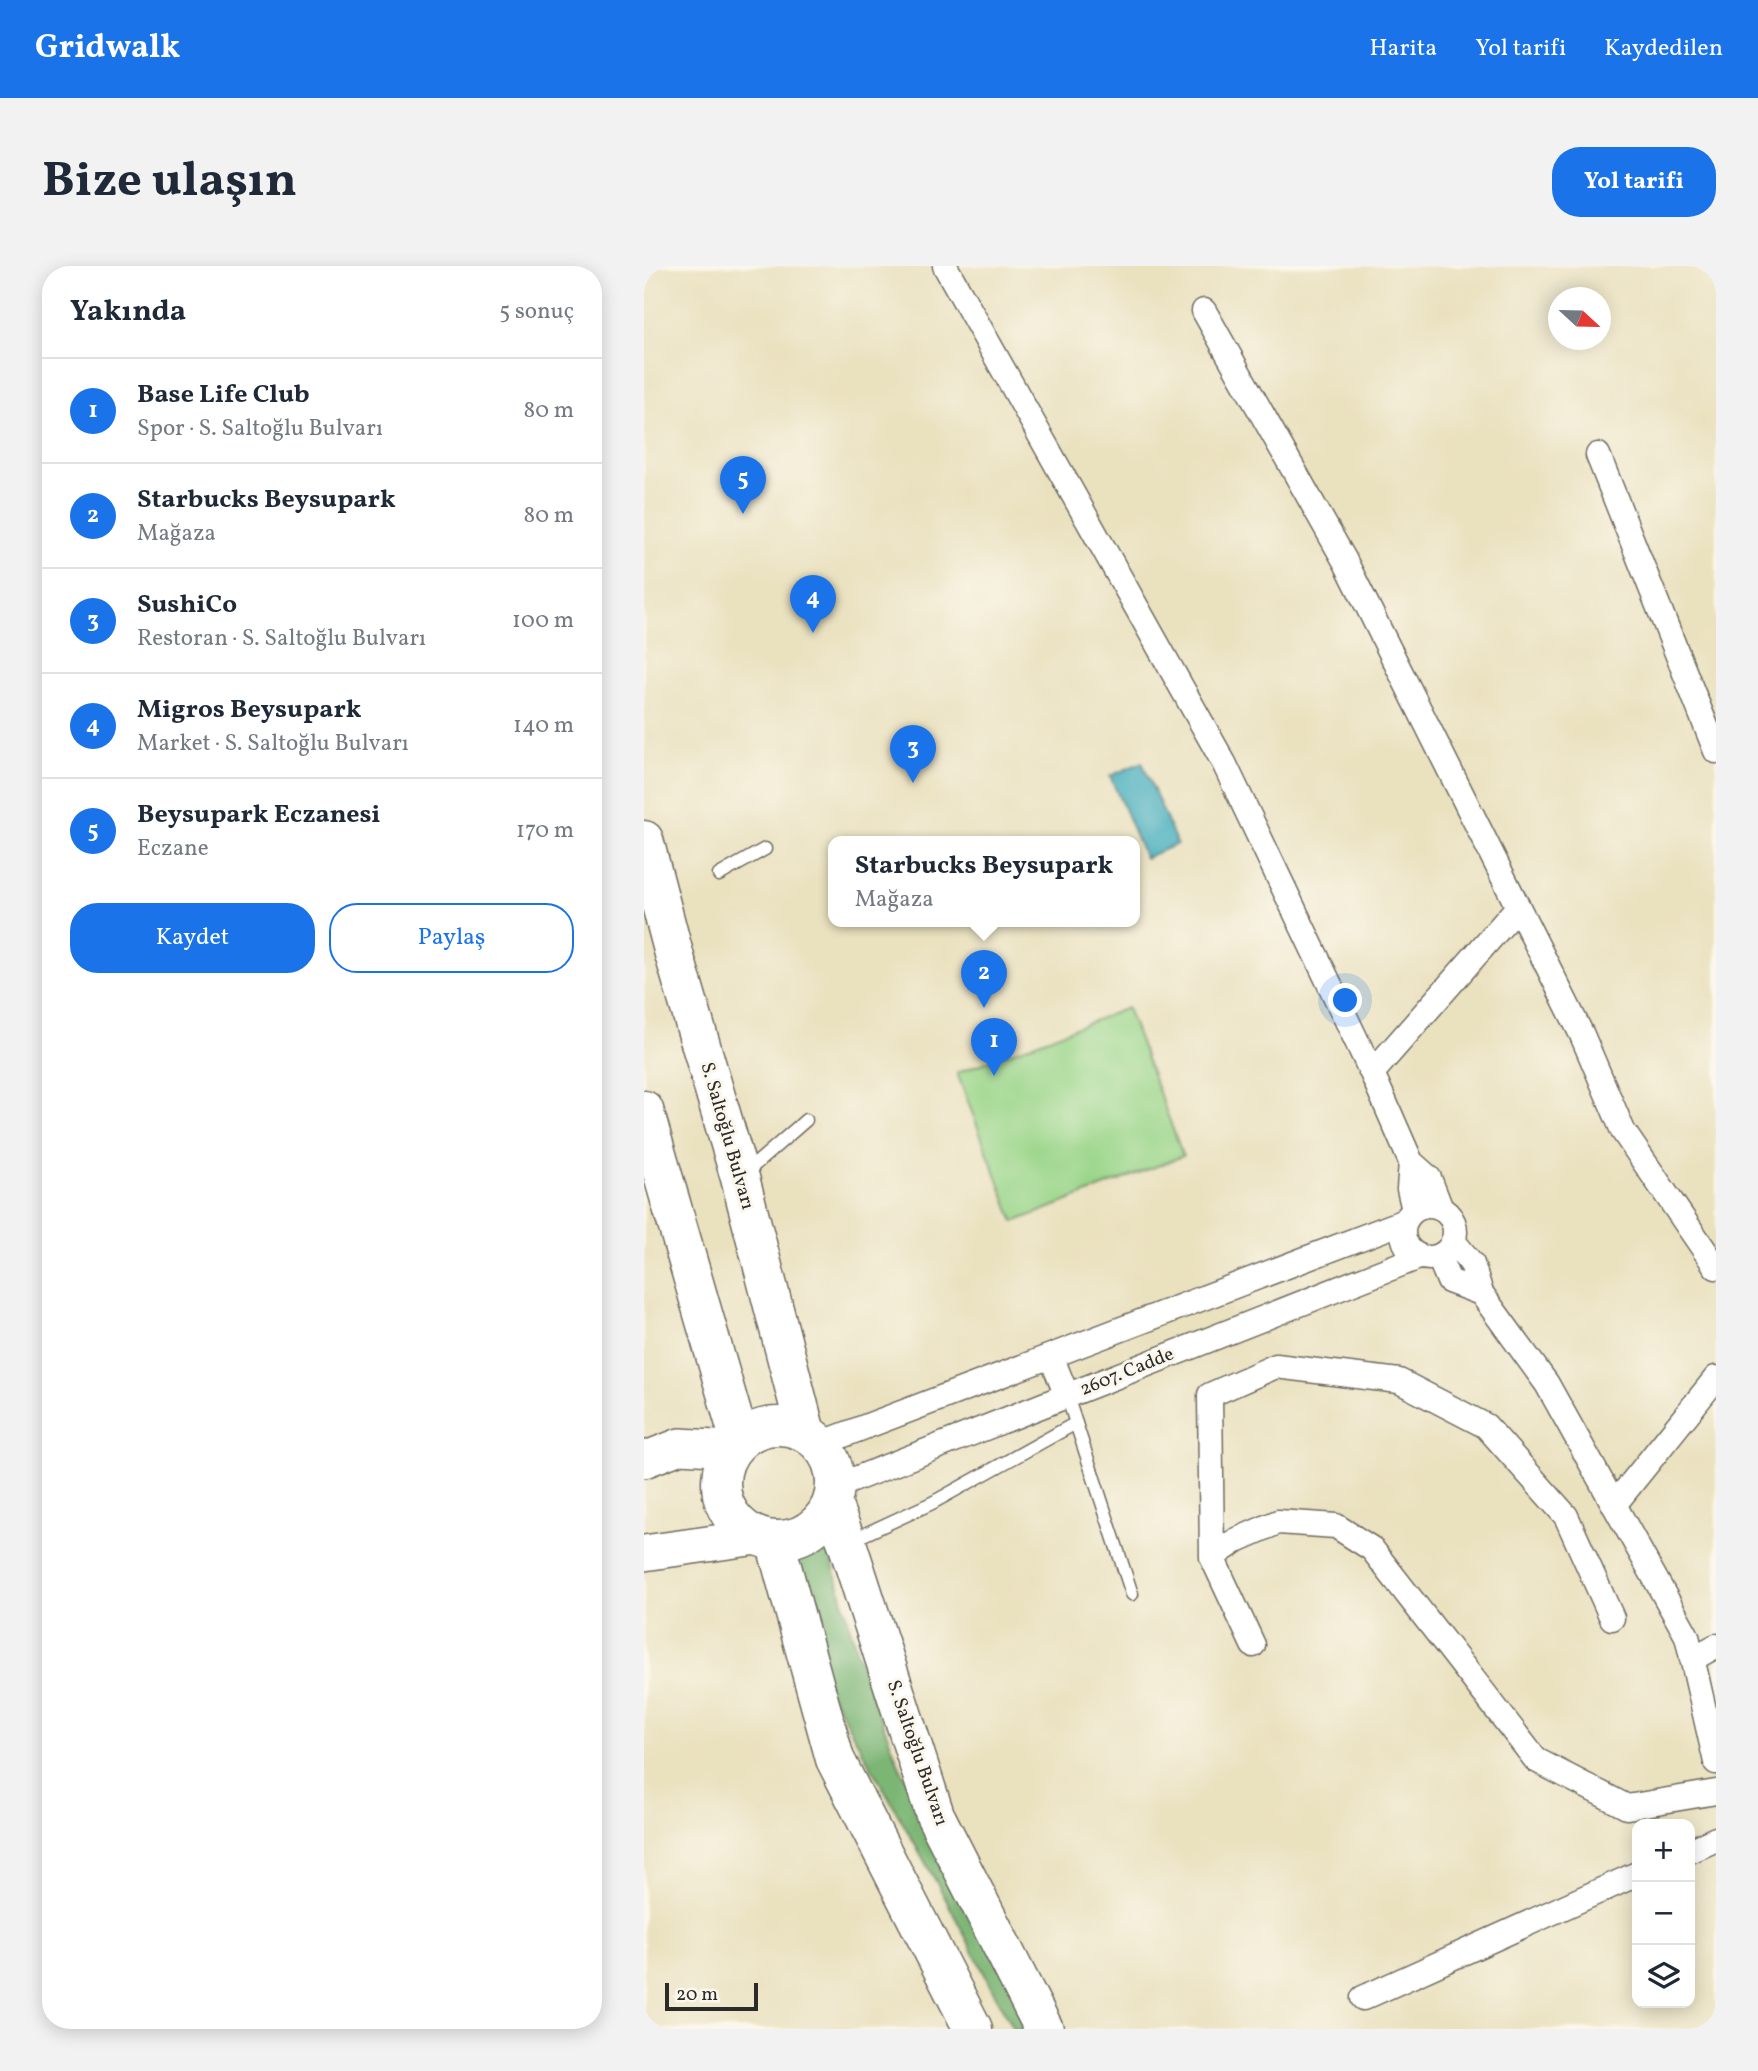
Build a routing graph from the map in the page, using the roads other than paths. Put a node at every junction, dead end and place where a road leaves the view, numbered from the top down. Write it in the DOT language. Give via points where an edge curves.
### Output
graph roads {
  1 [pos="945,266"];
  2 [pos="1204,312"];
  3 [pos="1598,455"];
  4 [pos="1716,751"];
  5 [pos="644,840"];
  6 [pos="765,849"];
  7 [pos="719,875"];
  8 [pos="1518,907"];
  9 [pos="1372,1073"];
  10 [pos="644,1110"];
  11 [pos="806,1120"];
  12 [pos="1411,1162"];
  13 [pos="740,1178"];
  14 [pos="1441,1209"];
  15 [pos="1409,1216"];
  16 [pos="1437,1251"];
  17 [pos="1716,1267"];
  18 [pos="1051,1356"];
  19 [pos="1716,1378"];
  20 [pos="1067,1396"];
  21 [pos="1076,1423"];
  22 [pos="813,1438"];
  23 [pos="736,1444"];
  24 [pos="644,1460"];
  25 [pos="834,1495"];
  26 [pos="1614,1504"];
  27 [pos="766,1539"];
  28 [pos="847,1542"];
  29 [pos="644,1553"];
  30 [pos="1212,1557"];
  31 [pos="1132,1594"];
  32 [pos="1612,1618"];
  33 [pos="1253,1645"];
  34 [pos="1716,1646"];
  35 [pos="1692,1660"];
  36 [pos="1716,1762"];
  37 [pos="1716,1792"];
  38 [pos="1716,1839"];
  39 [pos="1695,1849"];
  40 [pos="1632,1876"];
  41 [pos="1363,1998"];
  42 [pos="973,2029"];
  43 [pos="1044,2029"];
  1 -- 9 [label="street" via="1224,763"];
  2 -- 8 [label="street" via="1345,561"];
  3 -- 4 [label="street"];
  5 -- 13 [label="main road, S. Saltoğlu Bulvarı"];
  6 -- 7 [label="lane"];
  8 -- 9 [label="street"];
  8 -- 17 [label="street" via="1582,1035 1623,1131"];
  9 -- 12 [label="street"];
  10 -- 23 [label="main road"];
  11 -- 13 [label="lane"];
  12 -- 14 [label="street" via="1429,1178"];
  12 -- 15 [label="street"];
  13 -- 22 [label="main road, S. Saltoğlu Bulvarı"];
  14 -- 15 [label="street" via="1427,1206"];
  14 -- 16 [label="street" via="1451,1219 1455,1234"];
  15 -- 16 [label="street" via="1403,1238 1412,1253"];
  15 -- 18 [label="street"];
  16 -- 20 [label="street, 2607. Cadde"];
  16 -- 26 [label="street" via="1449,1281 1481,1293 1547,1384"];
  18 -- 20 [label="street"];
  18 -- 22 [label="street"];
  19 -- 26 [label="street"];
  20 -- 21 [label="lane"];
  20 -- 25 [label="street, 2607. Cadde"];
  21 -- 28 [label="lane" via="932,1503"];
  21 -- 31 [label="lane"];
  22 -- 23 [label="main road" via="789,1427 771,1426"];
  22 -- 25 [label="main road, S. Saltoğlu Bulvarı" via="835,1471"];
  23 -- 24 [label="street" via="680,1446"];
  23 -- 27 [label="main road" via="727,1456 722,1494 740,1527"];
  25 -- 27 [label="main road" via="823,1520 809,1532 793,1539"];
  25 -- 28 [label="main road, S. Saltoğlu Bulvarı"];
  26 -- 35 [label="street" via="1687,1636"];
  27 -- 29 [label="street"];
  27 -- 42 [label="main road" via="835,1759"];
  28 -- 43 [label="main road, S. Saltoğlu Bulvarı" via="935,1815"];
  30 -- 32 [label="street" via="1210,1395 1276,1366 1399,1381 1486,1426 1566,1516"];
  30 -- 33 [label="street"];
  30 -- 37 [label="street" via="1278,1521 1336,1526 1372,1549 1536,1760 1627,1807"];
  34 -- 35 [label="street"];
  35 -- 36 [label="street"];
  38 -- 39 [label="street"];
  40 -- 41 [label="street"];
}
